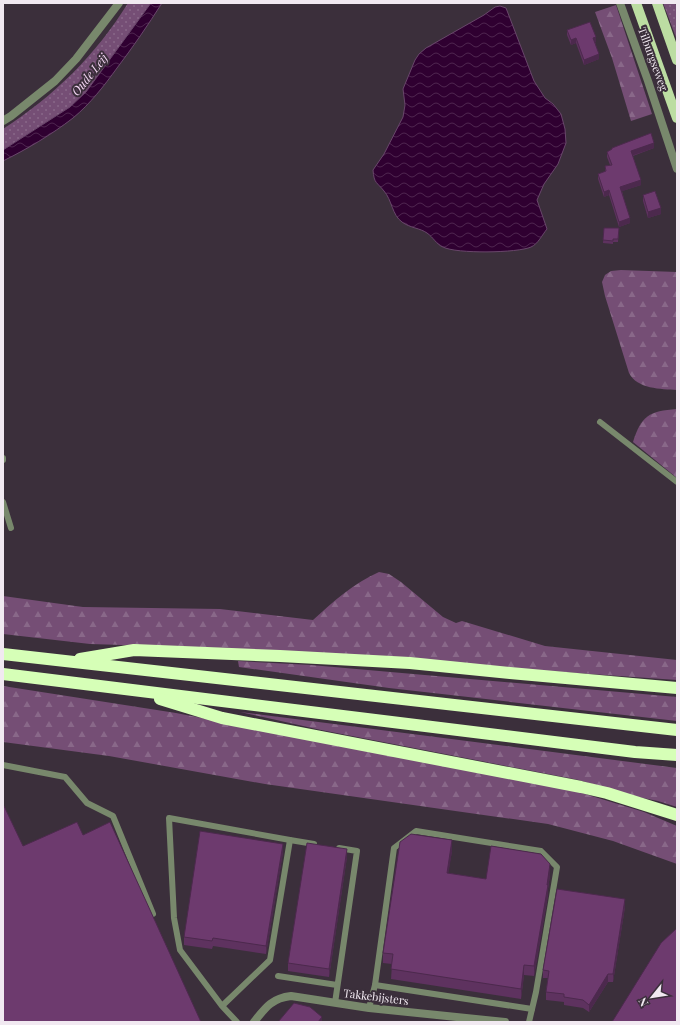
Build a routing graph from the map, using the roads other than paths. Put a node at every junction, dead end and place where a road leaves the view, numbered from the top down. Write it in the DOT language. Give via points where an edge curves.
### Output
graph roads {
  1 [pos="119,3"];
  2 [pos="620,3"];
  3 [pos="636,3"];
  4 [pos="657,3"];
  5 [pos="677,60"];
  6 [pos="675,102"];
  7 [pos="677,118"];
  8 [pos="3,121"];
  9 [pos="677,169"];
  10 [pos="600,422"];
  11 [pos="677,482"];
  12 [pos="3,502"];
  13 [pos="11,528"];
  14 [pos="3,654"];
  15 [pos="67,662"];
  16 [pos="3,674"];
  17 [pos="677,688"];
  18 [pos="128,689"];
  19 [pos="677,730"];
  20 [pos="677,755"];
  21 [pos="3,765"];
  22 [pos="677,815"];
  23 [pos="290,840"];
  24 [pos="320,845"];
  25 [pos="335,847"];
  26 [pos="153,914"];
  27 [pos="278,976"];
  28 [pos="337,985"];
  29 [pos="376,985"];
  30 [pos="335,1002"];
  31 [pos="222,1006"];
  32 [pos="369,1008"];
  33 [pos="532,1009"];
  34 [pos="237,1022"];
  35 [pos="254,1022"];
  36 [pos="505,1022"];
  37 [pos="529,1022"];
  1 -- 8 [label="street" via="76,59 55,81"];
  2 -- 9 [label="street, Tilburgseweg"];
  3 -- 6 [label="main road, Tilburgseweg"];
  4 -- 5 [label="main road, Tilburgseweg"];
  6 -- 7 [label="main road, Tilburgseweg"];
  10 -- 11 [label="lane"];
  12 -- 13 [label="lane"];
  14 -- 15 [label="highway"];
  15 -- 17 [label="highway" via="134,650 257,655 410,663"];
  15 -- 19 [label="highway"];
  16 -- 18 [label="highway"];
  18 -- 20 [label="highway" via="635,752"];
  18 -- 22 [label="highway" via="222,718 581,787"];
  21 -- 26 [label="lane" via="65,777 87,803 113,816"];
  23 -- 24 [label="lane"];
  23 -- 31 [label="lane" via="270,960"];
  23 -- 31 [label="lane" via="169,818 174,918 180,950"];
  25 -- 28 [label="lane" via="357,851"];
  27 -- 28 [label="lane"];
  28 -- 30 [label="lane"];
  29 -- 32 [label="lane"];
  29 -- 33 [label="lane"];
  29 -- 33 [label="lane" via="394,848 416,831 541,852 556,867"];
  30 -- 32 [label="street, Takkebijsters"];
  30 -- 35 [label="street, Takkebijsters" via="282,997 267,1006"];
  31 -- 34 [label="lane"];
  32 -- 36 [label="street, Takkebijsters"];
  33 -- 37 [label="lane"];
}
